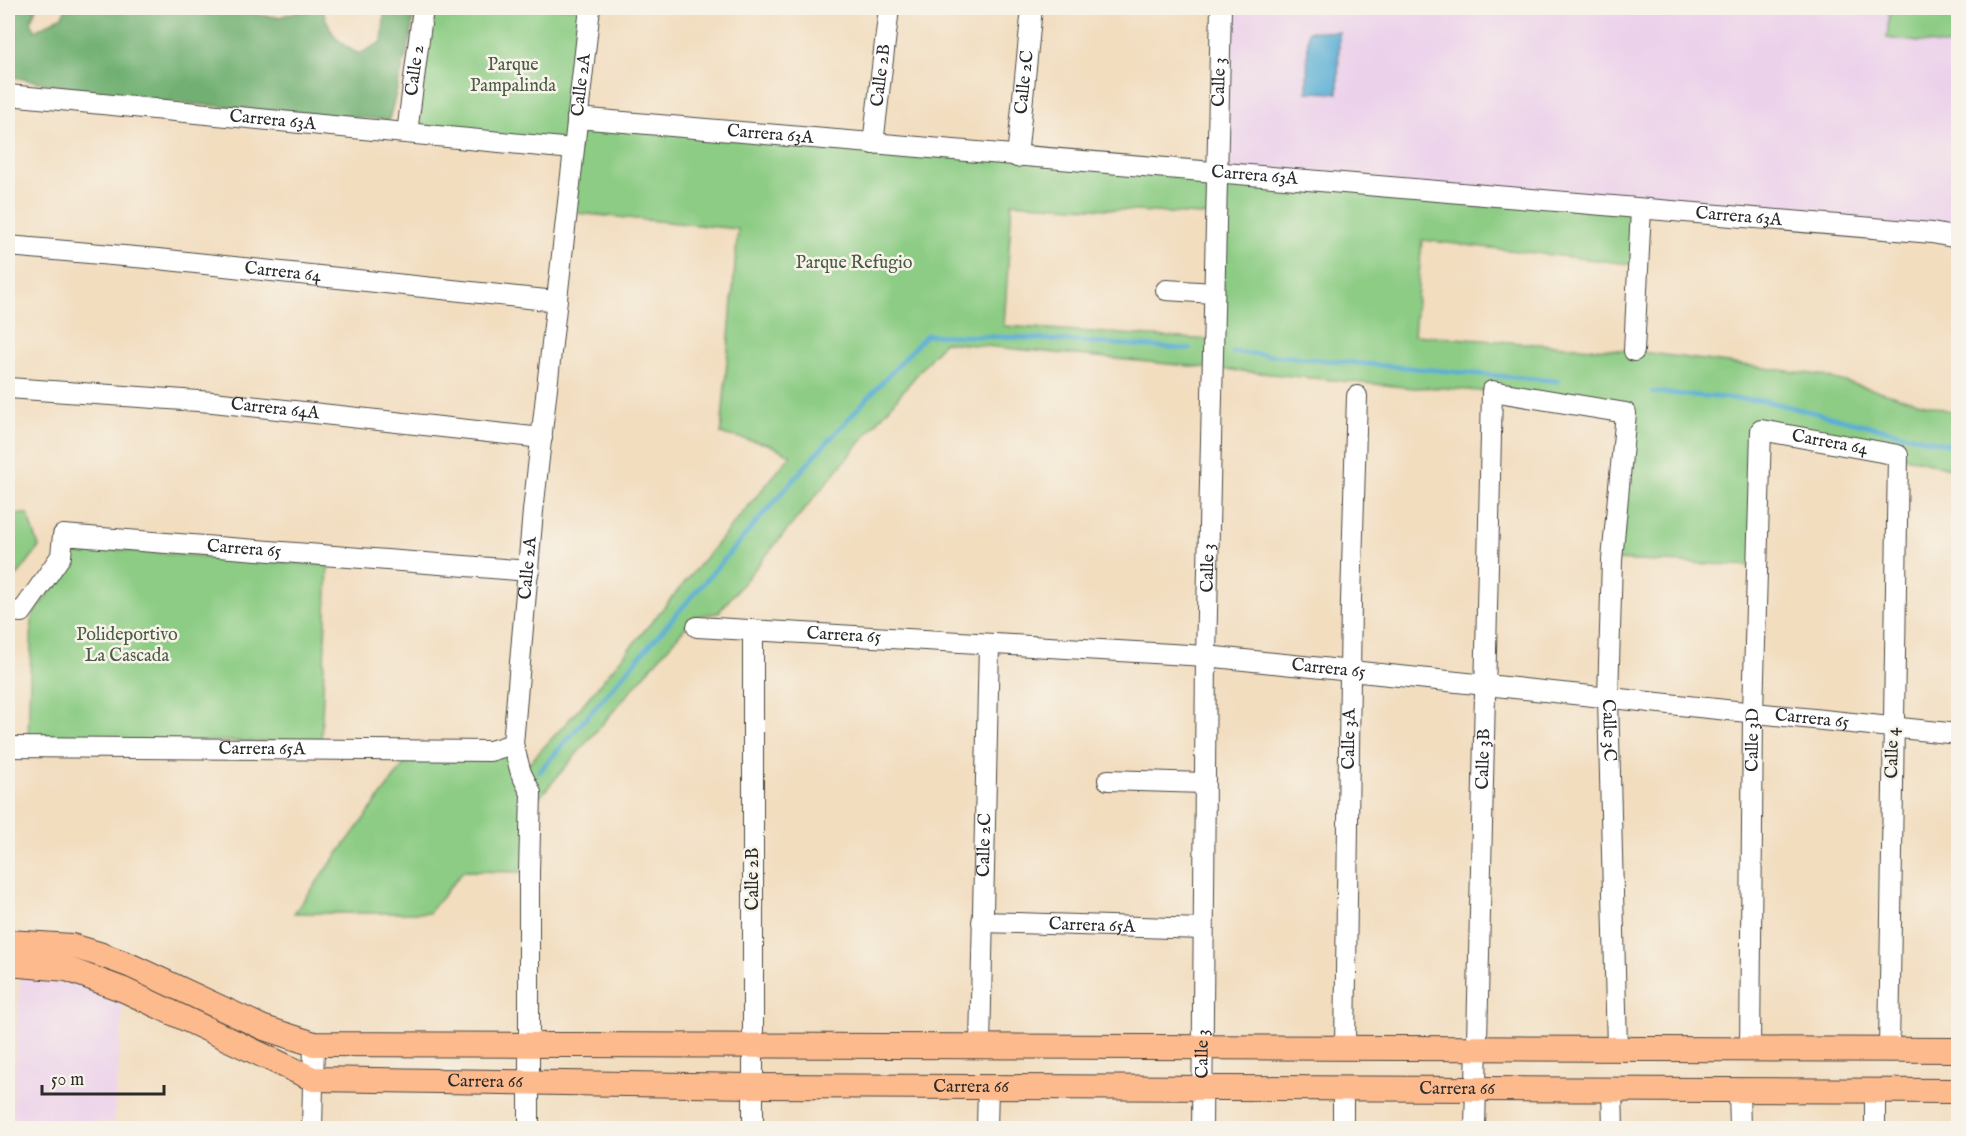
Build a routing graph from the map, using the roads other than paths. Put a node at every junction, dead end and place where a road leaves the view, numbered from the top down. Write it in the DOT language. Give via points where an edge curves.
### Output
graph roads {
  1 [pos="423,8"];
  2 [pos="590,8"];
  3 [pos="888,8"];
  4 [pos="1032,8"];
  5 [pos="1221,8"];
  6 [pos="8,95"];
  7 [pos="577,118"];
  8 [pos="407,133"];
  9 [pos="873,144"];
  10 [pos="573,149"];
  11 [pos="1017,157"];
  12 [pos="1217,174"];
  13 [pos="1641,209"];
  14 [pos="1959,230"];
  15 [pos="1932,233"];
  16 [pos="1959,238"];
  17 [pos="8,246"];
  18 [pos="1166,290"];
  19 [pos="1214,293"];
  20 [pos="556,301"];
  21 [pos="1634,351"];
  22 [pos="8,388"];
  23 [pos="1357,396"];
  24 [pos="1626,413"];
  25 [pos="1761,430"];
  26 [pos="542,438"];
  27 [pos="1898,455"];
  28 [pos="529,571"];
  29 [pos="8,611"];
  30 [pos="698,627"];
  31 [pos="753,630"];
  32 [pos="989,644"];
  33 [pos="1206,656"];
  34 [pos="1351,670"];
  35 [pos="1485,685"];
  36 [pos="1608,698"];
  37 [pos="1753,713"];
  38 [pos="1893,727"];
  39 [pos="1959,734"];
  40 [pos="513,744"];
  41 [pos="8,747"];
  42 [pos="1108,780"];
  43 [pos="1204,783"];
  44 [pos="982,922"];
  45 [pos="1202,929"];
  46 [pos="8,942"];
  47 [pos="8,964"];
  48 [pos="314,1044"];
  49 [pos="530,1045"];
  50 [pos="754,1045"];
  51 [pos="980,1046"];
  52 [pos="1203,1047"];
  53 [pos="1345,1047"];
  54 [pos="1477,1048"];
  55 [pos="1617,1048"];
  56 [pos="1750,1050"];
  57 [pos="1889,1050"];
  58 [pos="1959,1050"];
  59 [pos="313,1079"];
  60 [pos="529,1083"];
  61 [pos="753,1086"];
  62 [pos="988,1087"];
  63 [pos="1201,1088"];
  64 [pos="1343,1088"];
  65 [pos="1476,1089"];
  66 [pos="1612,1089"];
  67 [pos="1739,1090"];
  68 [pos="1875,1091"];
  69 [pos="1959,1091"];
  70 [pos="312,1128"];
  71 [pos="529,1128"];
  72 [pos="753,1128"];
  73 [pos="987,1128"];
  74 [pos="1202,1128"];
  75 [pos="1343,1128"];
  76 [pos="1475,1128"];
  77 [pos="1613,1128"];
  78 [pos="1740,1128"];
  79 [pos="1875,1128"];
  1 -- 8 [label="street, Calle 2"];
  2 -- 7 [label="street, Calle 2A"];
  3 -- 9 [label="street, Calle 2B"];
  4 -- 11 [label="street, Calle 2C"];
  5 -- 12 [label="street, Calle 3"];
  6 -- 8 [label="street, Carrera 63A"];
  7 -- 9 [label="street, Carrera 63A"];
  7 -- 10 [label="street, Calle 2A"];
  8 -- 10 [label="street, Carrera 63A"];
  9 -- 11 [label="street, Carrera 63A"];
  10 -- 20 [label="street, Calle 2A"];
  11 -- 12 [label="street, Carrera 63A"];
  12 -- 13 [label="street, Carrera 63A"];
  12 -- 19 [label="street, Calle 3"];
  13 -- 15 [label="street, Carrera 63A"];
  13 -- 21 [label="street"];
  14 -- 15 [label="street, Carrera 63A"];
  15 -- 16 [label="street, Carrera 63A"];
  17 -- 20 [label="street, Carrera 64"];
  18 -- 19 [label="street"];
  19 -- 33 [label="street, Calle 3"];
  20 -- 26 [label="street, Calle 2A"];
  22 -- 26 [label="street, Carrera 64A" via="213,402"];
  23 -- 34 [label="street, Calle 3A"];
  24 -- 35 [label="street, Calle 3B" via="1492,391"];
  24 -- 36 [label="street, Calle 3C" via="1611,560"];
  25 -- 27 [label="street, Carrera 64"];
  25 -- 37 [label="street, Calle 3D"];
  26 -- 28 [label="street, Calle 2A"];
  27 -- 38 [label="street, Calle 4"];
  28 -- 29 [label="street, Carrera 65" via="63,535 61,556 22,612"];
  28 -- 40 [label="street, Calle 2A"];
  30 -- 31 [label="street, Carrera 65"];
  31 -- 32 [label="street, Carrera 65"];
  31 -- 50 [label="street, Calle 2B"];
  32 -- 33 [label="street, Carrera 65"];
  32 -- 44 [label="street, Calle 2C"];
  33 -- 34 [label="street, Carrera 65"];
  33 -- 43 [label="street, Calle 3"];
  34 -- 35 [label="street, Carrera 65"];
  34 -- 53 [label="street, Calle 3A"];
  35 -- 36 [label="street, Carrera 65"];
  35 -- 54 [label="street, Calle 3B"];
  36 -- 37 [label="street, Carrera 65"];
  36 -- 55 [label="street, Calle 3C"];
  37 -- 38 [label="street, Carrera 65"];
  37 -- 56 [label="street, Calle 3D"];
  38 -- 39 [label="street, Carrera 65"];
  38 -- 57 [label="street, Calle 4"];
  40 -- 41 [label="street, Carrera 65A" via="490,751"];
  40 -- 49 [label="street, Calle 2A" via="531,793"];
  42 -- 43 [label="street"];
  43 -- 45 [label="street, Calle 3"];
  44 -- 45 [label="street, Carrera 65A"];
  44 -- 51 [label="street, Calle 2C"];
  45 -- 52 [label="street, Calle 3"];
  46 -- 48 [label="main road, Carrera 66" via="72,946 99,954 264,1028"];
  47 -- 59 [label="main road, Carrera 66" via="67,969 124,990"];
  48 -- 49 [label="main road, Carrera 66"];
  48 -- 59 [label="street"];
  49 -- 50 [label="main road, Carrera 66"];
  49 -- 60 [label="street, Calle 2A"];
  50 -- 51 [label="main road, Carrera 66"];
  50 -- 61 [label="street, Calle 2B"];
  51 -- 52 [label="main road, Carrera 66"];
  52 -- 53 [label="main road, Carrera 66"];
  52 -- 63 [label="street, Calle 3"];
  53 -- 54 [label="main road, Carrera 66"];
  54 -- 55 [label="main road, Carrera 66"];
  54 -- 65 [label="street, Calle 3B"];
  55 -- 56 [label="main road, Carrera 66"];
  56 -- 57 [label="main road, Carrera 66"];
  57 -- 58 [label="main road, Carrera 66"];
  59 -- 60 [label="main road, Carrera 66"];
  59 -- 70 [label="street"];
  60 -- 61 [label="main road, Carrera 66"];
  60 -- 71 [label="street, Calle 2A"];
  61 -- 62 [label="main road, Carrera 66"];
  61 -- 72 [label="street, Calle 2B"];
  62 -- 63 [label="main road, Carrera 66"];
  62 -- 73 [label="street"];
  63 -- 64 [label="main road, Carrera 66"];
  63 -- 74 [label="street, Calle 3"];
  64 -- 65 [label="main road, Carrera 66"];
  64 -- 75 [label="street"];
  65 -- 66 [label="main road, Carrera 66"];
  65 -- 76 [label="street, Calle 3B"];
  66 -- 67 [label="main road, Carrera 66"];
  66 -- 77 [label="street"];
  67 -- 68 [label="main road, Carrera 66"];
  67 -- 78 [label="street"];
  68 -- 69 [label="main road, Carrera 66"];
  68 -- 79 [label="street"];
}
